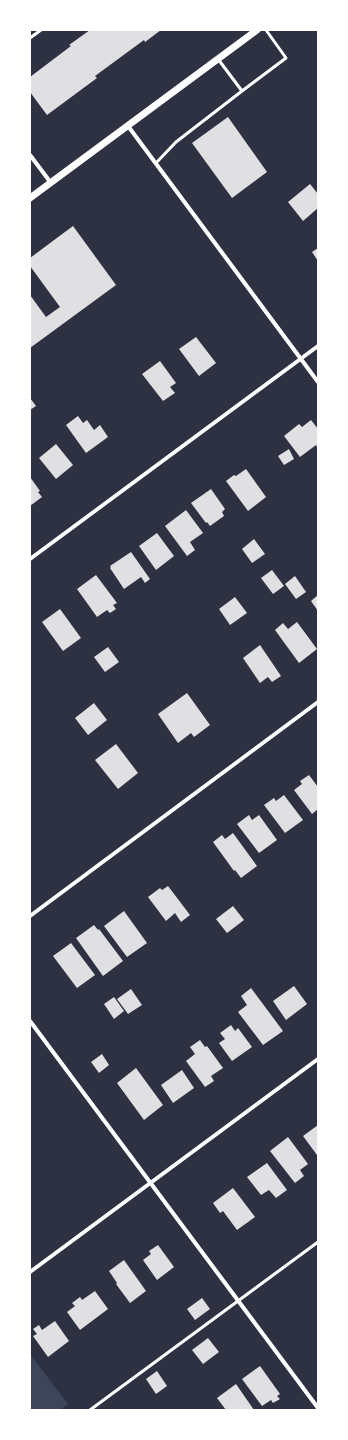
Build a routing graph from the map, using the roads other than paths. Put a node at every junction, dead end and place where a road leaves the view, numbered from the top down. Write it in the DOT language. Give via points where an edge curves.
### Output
graph roads {
  1 [pos="41,30"];
  2 [pos="266,30"];
  3 [pos="254,31"];
  4 [pos="30,38"];
  5 [pos="218,59"];
  6 [pos="242,91"];
  7 [pos="128,126"];
  8 [pos="30,155"];
  9 [pos="156,163"];
  10 [pos="51,183"];
  11 [pos="30,198"];
  12 [pos="318,346"];
  13 [pos="301,359"];
  14 [pos="318,382"];
  15 [pos="30,559"];
  16 [pos="318,702"];
  17 [pos="30,916"];
  18 [pos="30,1021"];
  19 [pos="318,1059"];
  20 [pos="151,1183"];
  21 [pos="318,1242"];
  22 [pos="30,1272"];
  23 [pos="238,1301"];
  24 [pos="318,1408"];
  25 [pos="90,1410"];
  1 -- 4 [label="lane"];
  2 -- 6 [label="lane" via="286,58"];
  3 -- 5 [label="street"];
  5 -- 6 [label="lane"];
  5 -- 7 [label="street"];
  6 -- 9 [label="lane" via="176,142"];
  7 -- 9 [label="street"];
  7 -- 10 [label="street"];
  8 -- 10 [label="street"];
  9 -- 13 [label="street"];
  10 -- 11 [label="street"];
  12 -- 13 [label="street"];
  13 -- 14 [label="street"];
  13 -- 15 [label="street"];
  16 -- 17 [label="street"];
  18 -- 20 [label="street"];
  19 -- 20 [label="street"];
  20 -- 22 [label="street"];
  20 -- 23 [label="street"];
  21 -- 23 [label="lane"];
  23 -- 24 [label="street"];
  23 -- 25 [label="lane"];
}
